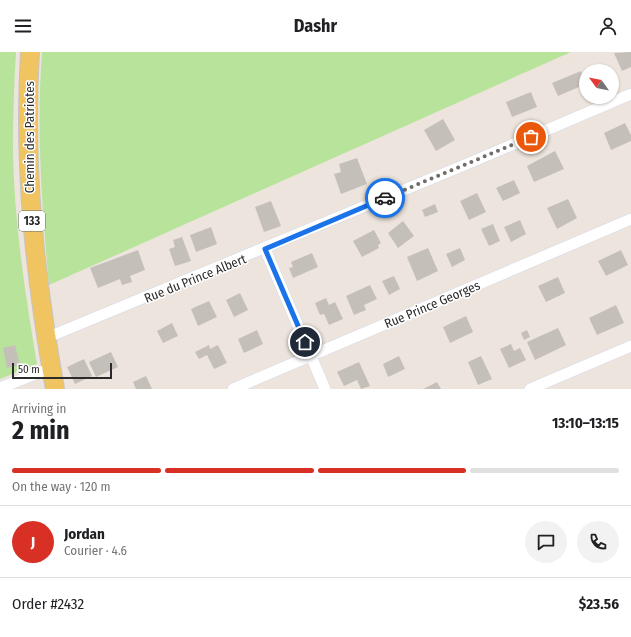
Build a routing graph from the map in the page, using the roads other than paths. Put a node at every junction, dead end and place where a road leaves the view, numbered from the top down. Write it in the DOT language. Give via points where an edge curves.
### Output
graph roads {
  1 [pos="30,52"];
  2 [pos="631,94"];
  3 [pos="631,219"];
  4 [pos="265,249"];
  5 [pos="46,338"];
  6 [pos="631,346"];
  7 [pos="311,356"];
  8 [pos="51,368"];
  9 [pos="0,388"];
  10 [pos="55,389"];
  11 [pos="233,389"];
  12 [pos="326,389"];
  13 [pos="530,389"];
  1 -- 5 [label="main road, Chemin des Patriotes / 133" via="28,169"];
  2 -- 4 [label="street, Rue du Prince Albert"];
  3 -- 7 [label="street, Rue Prince Georges"];
  4 -- 5 [label="street, Rue du Prince Albert"];
  4 -- 7 [label="street"];
  5 -- 8 [label="main road, Chemin des Patriotes / 133"];
  6 -- 13 [label="street"];
  7 -- 11 [label="street, Rue Prince Georges"];
  7 -- 12 [label="street"];
  8 -- 9 [label="street"];
  8 -- 10 [label="main road, Chemin des Patriotes / 133"];
}
